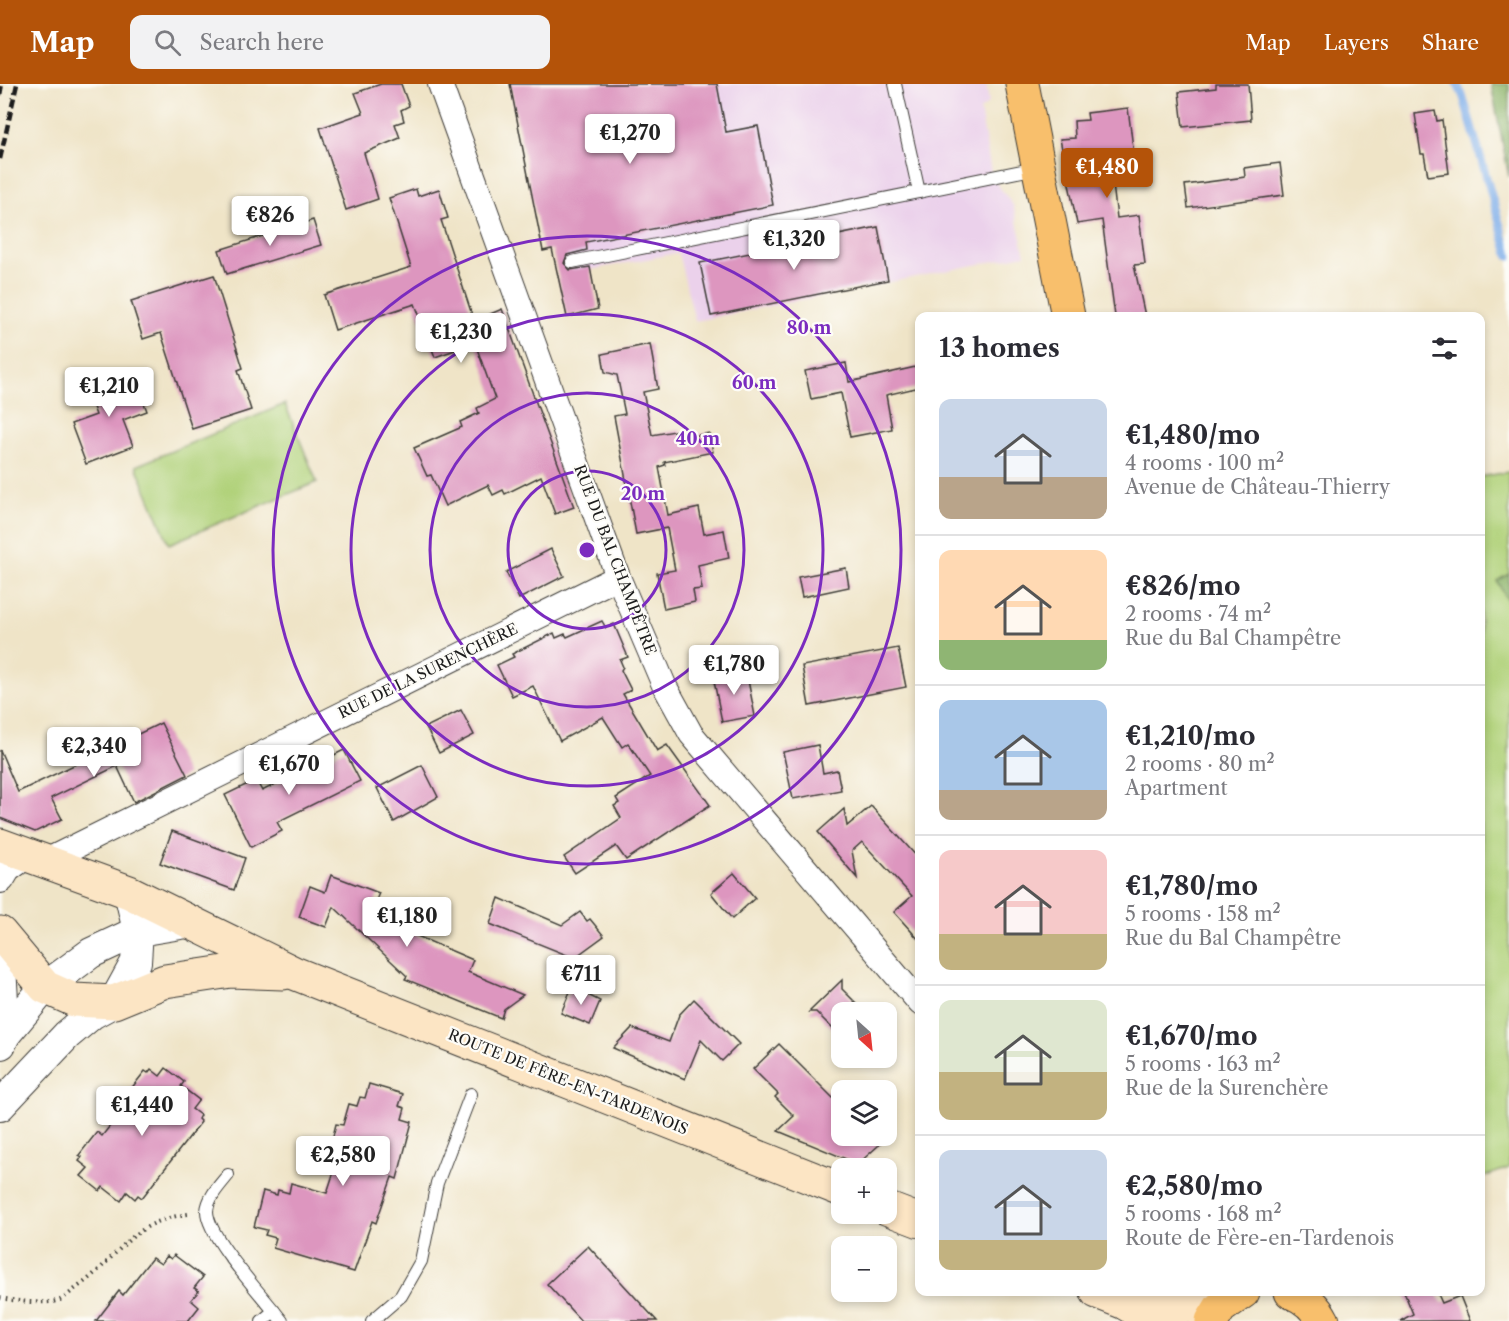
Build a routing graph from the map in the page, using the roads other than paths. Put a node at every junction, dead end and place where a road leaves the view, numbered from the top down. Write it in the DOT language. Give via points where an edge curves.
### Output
graph roads {
  1 [pos="440,84"];
  2 [pos="895,84"];
  3 [pos="1022,84"];
  4 [pos="1039,168"];
  5 [pos="919,192"];
  6 [pos="572,262"];
  7 [pos="1067,312"];
  8 [pos="618,577"];
  9 [pos="24,853"];
  10 [pos="0,878"];
  11 [pos="129,891"];
  12 [pos="193,922"];
  13 [pos="138,931"];
  14 [pos="0,933"];
  15 [pos="0,949"];
  16 [pos="294,973"];
  17 [pos="45,987"];
  18 [pos="915,997"];
  19 [pos="114,1002"];
  20 [pos="2,1041"];
  21 [pos="471,1094"];
  22 [pos="0,1106"];
  23 [pos="228,1175"];
  24 [pos="831,1186"];
  25 [pos="897,1212"];
  26 [pos="915,1219"];
  27 [pos="1117,1296"];
  28 [pos="1125,1296"];
  29 [pos="1303,1296"];
  30 [pos="1225,1307"];
  31 [pos="278,1316"];
  32 [pos="262,1321"];
  33 [pos="372,1321"];
  34 [pos="1153,1321"];
  35 [pos="1323,1321"];
  1 -- 8 [label="street, RUE DU BAL CHAMPÊTRE"];
  2 -- 5 [label="lane"];
  3 -- 4 [label="main road"];
  4 -- 5 [label="lane"];
  4 -- 7 [label="main road"];
  5 -- 6 [label="lane"];
  8 -- 9 [label="street, RUE DE LA SURENCHÈRE"];
  8 -- 18 [label="street, RUE DU BAL CHAMPÊTRE" via="664,685 691,734"];
  9 -- 10 [label="street"];
  9 -- 11 [label="main road, ROUTE DE FÈRE-EN-TARDENOIS"];
  11 -- 12 [label="main road, ROUTE DE FÈRE-EN-TARDENOIS"];
  11 -- 13 [label="street"];
  12 -- 13 [label="street"];
  12 -- 16 [label="main road, ROUTE DE FÈRE-EN-TARDENOIS"];
  13 -- 17 [label="street" via="91,952"];
  13 -- 19 [label="street" via="136,962"];
  14 -- 17 [label="main road, ROUTE DE FÈRE-EN-TARDENOIS"];
  15 -- 20 [label="street"];
  16 -- 19 [label="main road, ROUTE DE FÈRE-EN-TARDENOIS" via="231,971 165,981"];
  16 -- 24 [label="main road, ROUTE DE FÈRE-EN-TARDENOIS"];
  17 -- 19 [label="main road, ROUTE DE FÈRE-EN-TARDENOIS" via="74,1000"];
  17 -- 20 [label="street"];
  19 -- 22 [label="street, ROUTE DE FÈRE-EN-TARDENOIS" via="67,1035"];
  21 -- 33 [label="lane" via="437,1183 421,1261 401,1296"];
  23 -- 31 [label="lane" via="214,1192 207,1211 216,1238"];
  25 -- 26 [label="main road"];
  27 -- 34 [label="main road"];
  28 -- 30 [label="main road"];
  29 -- 35 [label="main road"];
  31 -- 32 [label="lane"];
}
